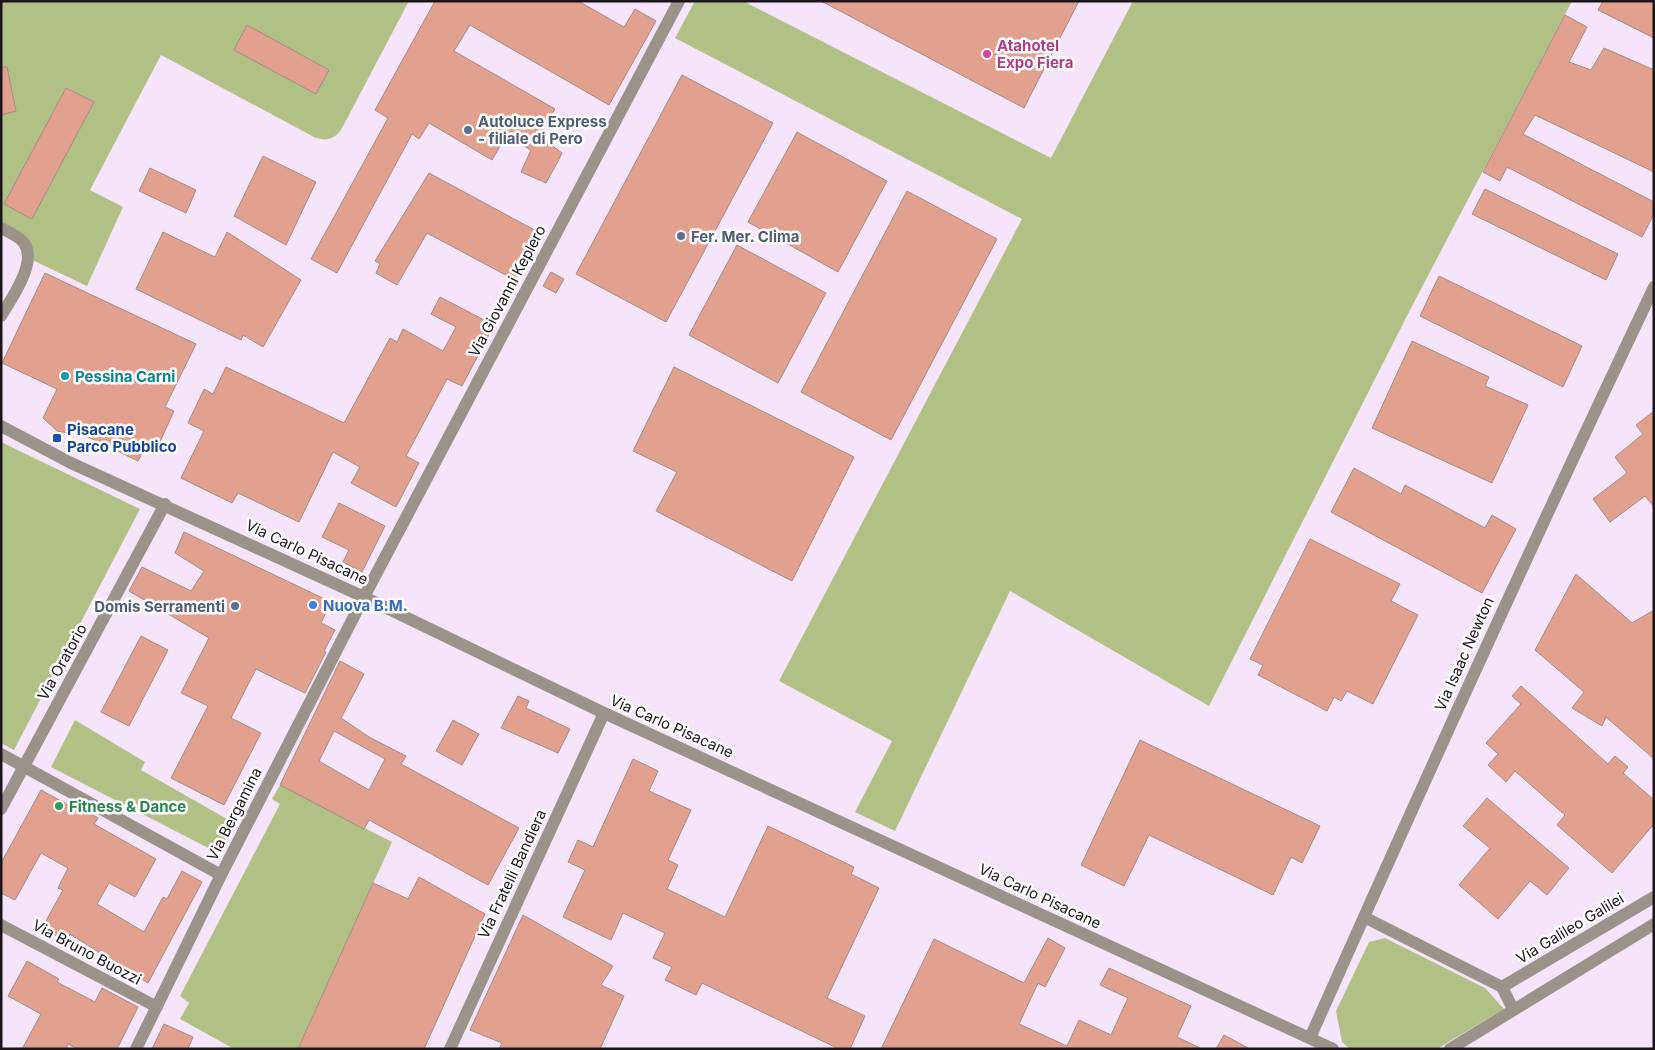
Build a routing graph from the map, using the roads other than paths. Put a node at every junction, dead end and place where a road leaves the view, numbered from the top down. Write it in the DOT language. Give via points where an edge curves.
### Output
graph roads {
  1 [pos="679,1"];
  2 [pos="1,228"];
  3 [pos="1654,286"];
  4 [pos="1,316"];
  5 [pos="1,426"];
  6 [pos="164,504"];
  7 [pos="364,597"];
  8 [pos="604,713"];
  9 [pos="1,754"];
  10 [pos="23,767"];
  11 [pos="1,809"];
  12 [pos="221,875"];
  13 [pos="1654,897"];
  14 [pos="1364,917"];
  15 [pos="1654,924"];
  16 [pos="1,925"];
  17 [pos="1502,987"];
  18 [pos="157,1008"];
  19 [pos="1513,1009"];
  20 [pos="1473,1035"];
  21 [pos="1310,1038"];
  22 [pos="136,1049"];
  23 [pos="450,1049"];
  24 [pos="1333,1049"];
  25 [pos="1450,1049"];
  26 [pos="1465,1049"];
  1 -- 7 [label="street, Via Giovanni Keplero"];
  2 -- 4 [label="street" via="26,245 28,258 24,275"];
  3 -- 14 [label="street, Via Isaac Newton" via="1504,605"];
  5 -- 6 [label="street, Via Carlo Pisacane" via="71,463"];
  6 -- 7 [label="street, Via Carlo Pisacane"];
  6 -- 10 [label="street, Via Oratorio"];
  7 -- 8 [label="street, Via Carlo Pisacane"];
  7 -- 12 [label="street, Via Bergamina"];
  8 -- 21 [label="street, Via Carlo Pisacane"];
  8 -- 23 [label="street, Via Fratelli Bandiera"];
  9 -- 10 [label="street"];
  10 -- 11 [label="street, Via Oratorio"];
  10 -- 12 [label="street"];
  12 -- 18 [label="street, Via Bergamina"];
  13 -- 17 [label="street, Via Galileo Galilei"];
  14 -- 17 [label="street"];
  14 -- 21 [label="street, Via Isaac Newton"];
  15 -- 19 [label="street"];
  16 -- 18 [label="street, Via Bruno Buozzi"];
  17 -- 19 [label="street"];
  18 -- 22 [label="street, Via Bergamina"];
  19 -- 20 [label="street"];
  20 -- 25 [label="street"];
  20 -- 26 [label="street"];
  21 -- 24 [label="street, Via Carlo Pisacane"];
}
